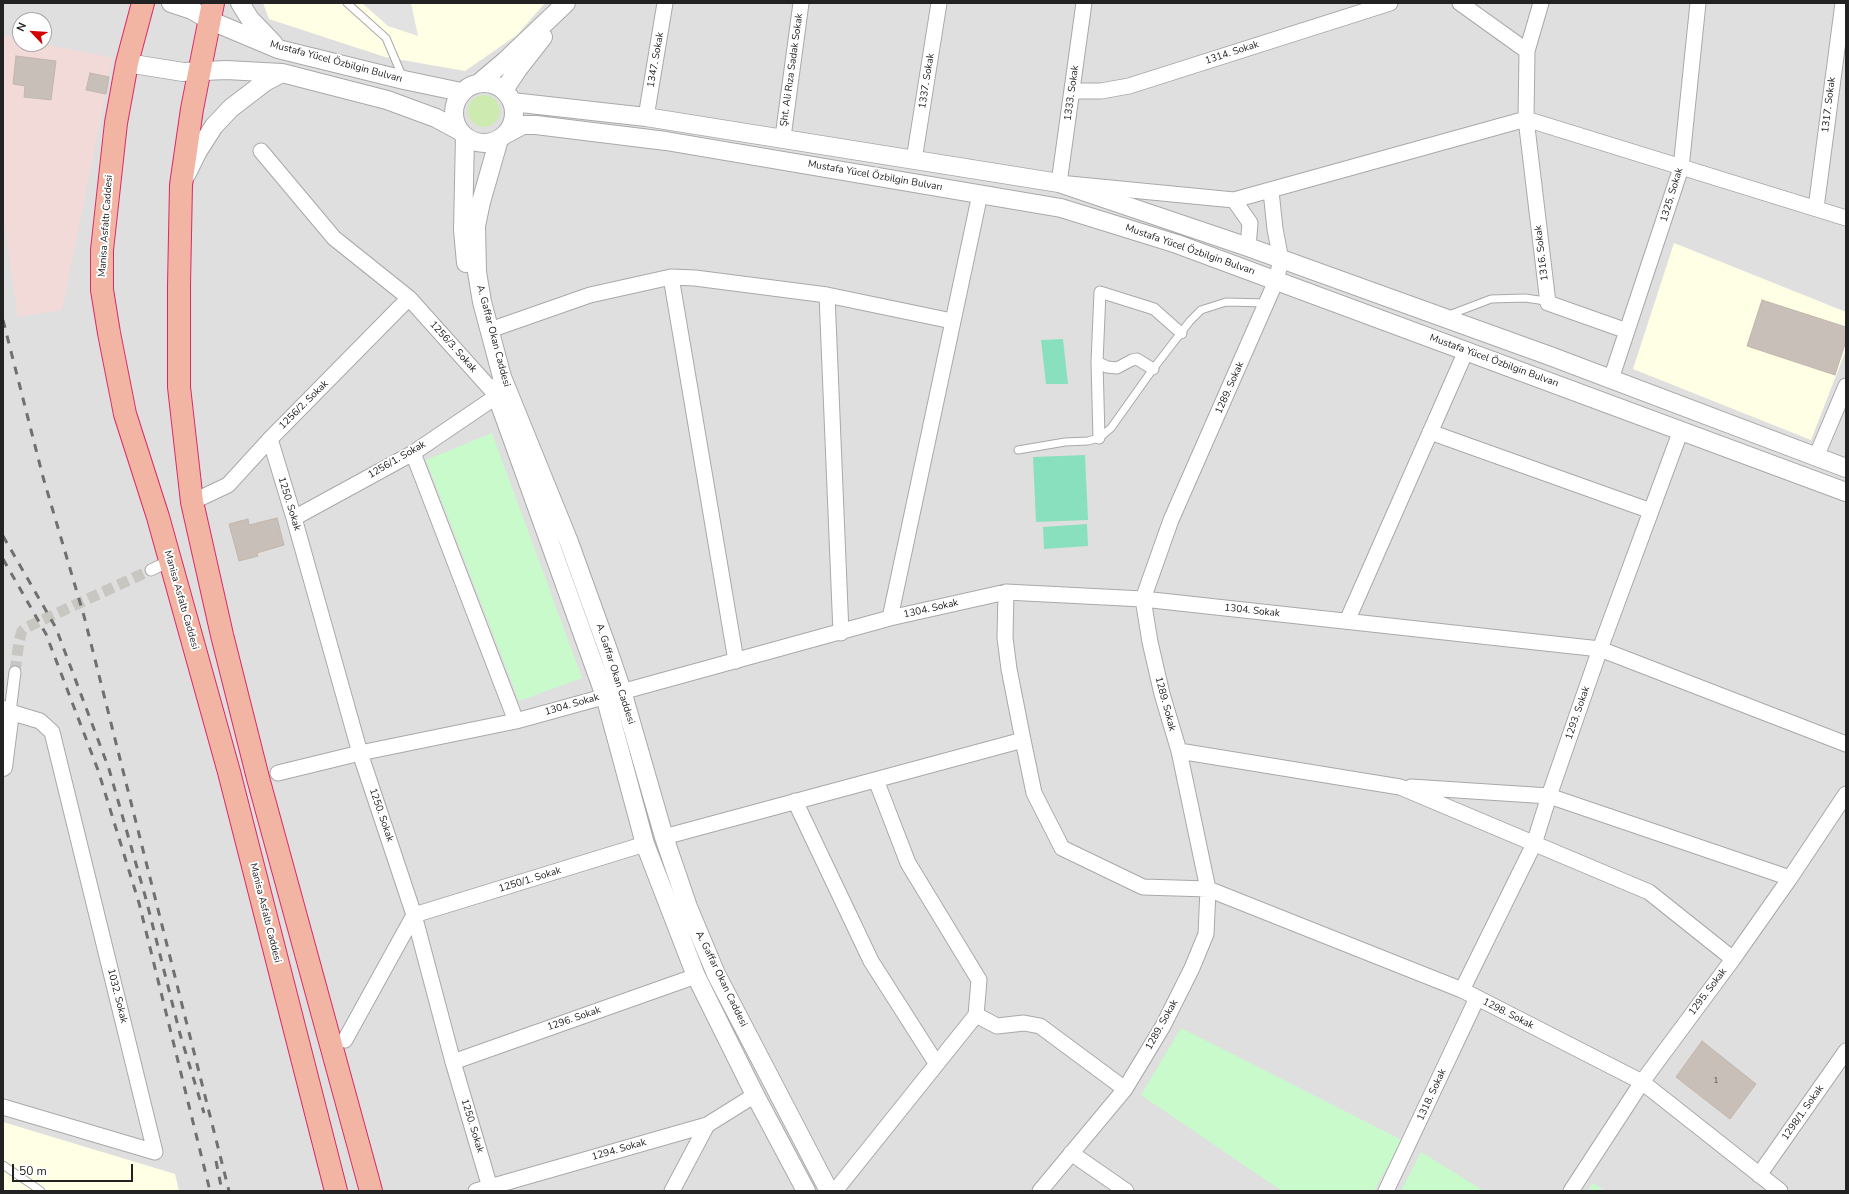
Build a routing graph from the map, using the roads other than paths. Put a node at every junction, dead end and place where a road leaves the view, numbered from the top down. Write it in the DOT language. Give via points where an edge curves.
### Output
graph roads {
  1 [pos="143,3"];
  2 [pos="171,3"];
  3 [pos="240,3"];
  4 [pos="347,3"];
  5 [pos="567,3"];
  6 [pos="665,3"];
  7 [pos="801,3"];
  8 [pos="939,3"];
  9 [pos="1084,3"];
  10 [pos="1390,3"];
  11 [pos="1460,3"];
  12 [pos="1541,3"];
  13 [pos="1698,3"];
  14 [pos="1842,3"];
  15 [pos="211,11"];
  16 [pos="278,49"];
  17 [pos="1527,51"];
  18 [pos="127,63"];
  19 [pos="198,72"];
  20 [pos="282,74"];
  21 [pos="404,80"];
  22 [pos="479,83"];
  23 [pos="1072,91"];
  24 [pos="461,92"];
  25 [pos="508,96"];
  26 [pos="646,117"];
  27 [pos="1526,119"];
  28 [pos="461,133"];
  29 [pos="502,136"];
  30 [pos="783,137"];
  31 [pos="261,151"];
  32 [pos="914,160"];
  33 [pos="1681,168"];
  34 [pos="1059,183"];
  35 [pos="181,185"];
  36 [pos="1271,191"];
  37 [pos="980,194"];
  38 [pos="1234,200"];
  39 [pos="1816,208"];
  40 [pos="1846,218"];
  41 [pos="1248,247"];
  42 [pos="1281,260"];
  43 [pos="671,277"];
  44 [pos="1276,280"];
  45 [pos="827,295"];
  46 [pos="409,298"];
  47 [pos="1267,303"];
  48 [pos="1548,303"];
  49 [pos="1443,318"];
  50 [pos="952,321"];
  51 [pos="490,330"];
  52 [pos="1627,331"];
  53 [pos="1181,333"];
  54 [pos="1466,351"];
  55 [pos="1097,362"];
  56 [pos="1153,369"];
  57 [pos="1611,379"];
  58 [pos="1846,386"];
  59 [pos="497,396"];
  60 [pos="1681,430"];
  61 [pos="1430,432"];
  62 [pos="1099,438"];
  63 [pos="270,439"];
  64 [pos="1018,450"];
  65 [pos="413,453"];
  66 [pos="1816,458"];
  67 [pos="1846,468"];
  68 [pos="1846,492"];
  69 [pos="192,502"];
  70 [pos="1651,511"];
  71 [pos="294,518"];
  72 [pos="1006,592"];
  73 [pos="1143,599"];
  74 [pos="890,618"];
  75 [pos="1347,621"];
  76 [pos="841,633"];
  77 [pos="1600,649"];
  78 [pos="736,661"];
  79 [pos="15,672"];
  80 [pos="614,694"];
  81 [pos="7,711"];
  82 [pos="516,721"];
  83 [pos="1023,740"];
  84 [pos="1846,744"];
  85 [pos="1178,752"];
  86 [pos="360,753"];
  87 [pos="3,767"];
  88 [pos="278,773"];
  89 [pos="876,780"];
  90 [pos="1400,787"];
  91 [pos="1846,794"];
  92 [pos="1548,796"];
  93 [pos="795,801"];
  94 [pos="664,838"];
  95 [pos="645,844"];
  96 [pos="1534,844"];
  97 [pos="1790,878"];
  98 [pos="1208,889"];
  99 [pos="414,915"];
  100 [pos="1733,959"];
  101 [pos="696,976"];
  102 [pos="1462,990"];
  103 [pos="1477,998"];
  104 [pos="976,1015"];
  105 [pos="345,1040"];
  106 [pos="1846,1051"];
  107 [pos="453,1062"];
  108 [pos="936,1063"];
  109 [pos="1642,1082"];
  110 [pos="1125,1089"];
  111 [pos="755,1095"];
  112 [pos="3,1107"];
  113 [pos="707,1125"];
  114 [pos="1071,1154"];
  115 [pos="3,1165"];
  116 [pos="1759,1175"];
  117 [pos="486,1190"];
  118 [pos="42,1191"];
  119 [pos="336,1191"];
  120 [pos="371,1191"];
  121 [pos="672,1191"];
  122 [pos="806,1191"];
  123 [pos="829,1191"];
  124 [pos="835,1191"];
  125 [pos="1040,1191"];
  126 [pos="1126,1191"];
  127 [pos="1386,1191"];
  128 [pos="1571,1191"];
  129 [pos="1780,1191"];
  1 -- 18 [label="highway, Manisa Asfaltı Caddesi"];
  2 -- 15 [label="street, Mustafa Yücel Özbilgin Bulvarı" via="192,10"];
  3 -- 16 [label="street" via="250,19"];
  4 -- 21 [label="lane" via="386,38"];
  5 -- 22 [label="street"];
  5 -- 25 [label="street" via="518,69"];
  6 -- 26 [label="street, 1347. Sokak"];
  7 -- 30 [label="street, Şht. Ali Rıza Sadak Sokak"];
  8 -- 32 [label="street, 1337. Sokak"];
  9 -- 23 [label="street, 1333. Sokak"];
  10 -- 23 [label="street, 1314. Sokak" via="1129,86 1101,91"];
  11 -- 17 [label="street"];
  12 -- 17 [label="street, 1316. Sokak"];
  13 -- 33 [label="street, 1325. Sokak"];
  14 -- 39 [label="street, 1317. Sokak"];
  15 -- 16 [label="street, Mustafa Yücel Özbilgin Bulvarı"];
  15 -- 19 [label="highway"];
  16 -- 21 [label="street, Mustafa Yücel Özbilgin Bulvarı"];
  17 -- 27 [label="street, 1316. Sokak"];
  18 -- 19 [label="street" via="182,72"];
  18 -- 119 [label="highway, Manisa Asfaltı Caddesi" via="115,131 102,250 102,290 108,333 161,566 231,779"];
  19 -- 20 [label="street" via="226,70"];
  19 -- 35 [label="highway"];
  20 -- 28 [label="street" via="387,100 436,118"];
  20 -- 35 [label="street" via="265,82 231,108 214,126"];
  21 -- 24 [label="street, Mustafa Yücel Özbilgin Bulvarı"];
  22 -- 24 [label="street"];
  22 -- 25 [label="street" via="492,83"];
  23 -- 34 [label="street, 1333. Sokak"];
  24 -- 28 [label="street" via="454,110 454,120"];
  25 -- 26 [label="street, Mustafa Yücel Özbilgin Bulvarı"];
  25 -- 29 [label="street" via="514,110 514,118"];
  26 -- 30 [label="street, Mustafa Yücel Özbilgin Bulvarı"];
  27 -- 33 [label="street"];
  27 -- 36 [label="street"];
  27 -- 48 [label="street, 1316. Sokak"];
  28 -- 29 [label="street" via="481,143"];
  28 -- 59 [label="street, A. Gaffar Okan Caddesi" via="463,230 468,284"];
  29 -- 37 [label="street, Mustafa Yücel Özbilgin Bulvarı" via="523,125 536,124 658,140"];
  29 -- 51 [label="street, A. Gaffar Okan Caddesi" via="476,226 477,272"];
  30 -- 32 [label="street, Mustafa Yücel Özbilgin Bulvarı"];
  31 -- 46 [label="street, 1256/3. Sokak" via="334,238"];
  32 -- 34 [label="street, Mustafa Yücel Özbilgin Bulvarı"];
  33 -- 39 [label="street"];
  33 -- 52 [label="street, 1325. Sokak"];
  34 -- 38 [label="street"];
  34 -- 41 [label="street, Mustafa Yücel Özbilgin Bulvarı"];
  35 -- 69 [label="highway" via="179,387"];
  36 -- 38 [label="street"];
  36 -- 42 [label="street, 1289. Sokak" via="1274,229"];
  37 -- 44 [label="street, Mustafa Yücel Özbilgin Bulvarı" via="1061,208 1177,244"];
  37 -- 50 [label="street"];
  38 -- 41 [label="street" via="1250,223"];
  39 -- 40 [label="street"];
  41 -- 42 [label="street, Mustafa Yücel Özbilgin Bulvarı"];
  42 -- 44 [label="street, 1289. Sokak"];
  42 -- 49 [label="street, Mustafa Yücel Özbilgin Bulvarı"];
  43 -- 45 [label="street"];
  43 -- 51 [label="street" via="590,295"];
  43 -- 78 [label="street"];
  44 -- 47 [label="street, 1289. Sokak"];
  44 -- 54 [label="street, Mustafa Yücel Özbilgin Bulvarı"];
  45 -- 50 [label="street"];
  45 -- 76 [label="street"];
  46 -- 59 [label="street, 1256/3. Sokak"];
  46 -- 63 [label="street, 1256/2. Sokak"];
  47 -- 53 [label="lane" via="1226,302 1201,310"];
  47 -- 73 [label="street, 1289. Sokak" via="1171,520"];
  48 -- 49 [label="lane" via="1525,298 1491,298"];
  48 -- 52 [label="street"];
  49 -- 57 [label="street, Mustafa Yücel Özbilgin Bulvarı"];
  50 -- 74 [label="street"];
  51 -- 80 [label="street, A. Gaffar Okan Caddesi" via="502,377 569,542"];
  52 -- 57 [label="street, 1325. Sokak"];
  53 -- 55 [label="street" via="1154,309 1100,292"];
  53 -- 56 [label="lane"];
  54 -- 60 [label="street, Mustafa Yücel Özbilgin Bulvarı"];
  54 -- 61 [label="street"];
  55 -- 56 [label="street" via="1117,368 1137,359"];
  55 -- 62 [label="street"];
  56 -- 62 [label="lane" via="1111,428"];
  57 -- 66 [label="street, Mustafa Yücel Özbilgin Bulvarı"];
  58 -- 66 [label="street"];
  59 -- 65 [label="street, 1256/1. Sokak"];
  59 -- 80 [label="street, A. Gaffar Okan Caddesi"];
  60 -- 68 [label="street, Mustafa Yücel Özbilgin Bulvarı"];
  60 -- 70 [label="street, 1293. Sokak"];
  61 -- 70 [label="street"];
  61 -- 75 [label="street"];
  62 -- 64 [label="lane"];
  63 -- 69 [label="street, 1256/2. Sokak" via="228,485"];
  63 -- 71 [label="street, 1250. Sokak"];
  65 -- 71 [label="street, 1256/1. Sokak"];
  65 -- 82 [label="street"];
  66 -- 67 [label="street, Mustafa Yücel Özbilgin Bulvarı"];
  69 -- 120 [label="highway" via="258,778"];
  70 -- 77 [label="street, 1293. Sokak"];
  71 -- 86 [label="street, 1250. Sokak"];
  72 -- 73 [label="street, 1304. Sokak"];
  72 -- 74 [label="street, 1304. Sokak"];
  72 -- 83 [label="street, 1298. Sokak" via="1005,638"];
  73 -- 75 [label="street, 1304. Sokak"];
  73 -- 85 [label="street, 1289. Sokak" via="1150,642"];
  74 -- 76 [label="street, 1304. Sokak"];
  75 -- 77 [label="street, 1304. Sokak"];
  76 -- 78 [label="street, 1304. Sokak"];
  77 -- 84 [label="street, 1304. Sokak"];
  77 -- 92 [label="street, 1293. Sokak"];
  78 -- 80 [label="street, 1304. Sokak"];
  79 -- 81 [label="street"];
  80 -- 82 [label="street, 1304. Sokak"];
  80 -- 94 [label="street, A. Gaffar Okan Caddesi"];
  80 -- 95 [label="street, A. Gaffar Okan Caddesi"];
  81 -- 87 [label="street"];
  81 -- 112 [label="street, 1032. Sokak" via="40,721 52,732 155,1152"];
  82 -- 86 [label="street, 1304. Sokak"];
  83 -- 89 [label="street"];
  83 -- 98 [label="street, 1298. Sokak" via="1034,793 1062,848 1143,887"];
  85 -- 90 [label="street"];
  85 -- 98 [label="street, 1289. Sokak"];
  86 -- 88 [label="street, 1304. Sokak"];
  86 -- 99 [label="street, 1250. Sokak"];
  89 -- 93 [label="street"];
  89 -- 104 [label="street" via="908,862 980,980"];
  90 -- 92 [label="street"];
  90 -- 96 [label="street"];
  91 -- 97 [label="street, 1295. Sokak"];
  92 -- 96 [label="street, 1293. Sokak"];
  92 -- 97 [label="street"];
  93 -- 94 [label="street"];
  93 -- 108 [label="street" via="871,961"];
  94 -- 123 [label="street, A. Gaffar Okan Caddesi" via="688,907 716,974"];
  95 -- 99 [label="street, 1250/1. Sokak"];
  95 -- 101 [label="street, A. Gaffar Okan Caddesi"];
  96 -- 100 [label="street" via="1649,892"];
  96 -- 102 [label="street, 1293. Sokak"];
  97 -- 100 [label="street, 1295. Sokak"];
  98 -- 102 [label="street, 1298. Sokak"];
  98 -- 110 [label="street, 1289. Sokak" via="1206,934 1192,968 1163,1026"];
  99 -- 105 [label="street"];
  99 -- 107 [label="street, 1250. Sokak"];
  100 -- 109 [label="street, 1295. Sokak"];
  101 -- 107 [label="street, 1296. Sokak"];
  101 -- 111 [label="street, A. Gaffar Okan Caddesi"];
  102 -- 103 [label="street, 1298. Sokak"];
  103 -- 109 [label="street, 1298. Sokak"];
  103 -- 127 [label="street, 1318. Sokak"];
  104 -- 108 [label="street"];
  104 -- 110 [label="street" via="997,1026 1024,1023 1040,1026"];
  106 -- 116 [label="street, 1298/1. Sokak"];
  107 -- 117 [label="street, 1250. Sokak"];
  108 -- 124 [label="street"];
  109 -- 116 [label="street, 1298. Sokak"];
  109 -- 128 [label="street, 1295. Sokak"];
  110 -- 114 [label="street, 1289. Sokak"];
  111 -- 113 [label="street, 1294. Sokak"];
  111 -- 122 [label="street, A. Gaffar Okan Caddesi"];
  113 -- 117 [label="street, 1294. Sokak"];
  113 -- 121 [label="street"];
  114 -- 125 [label="street, 1289. Sokak"];
  114 -- 126 [label="street"];
  115 -- 118 [label="lane"];
  116 -- 129 [label="street, 1298. Sokak"];
}
